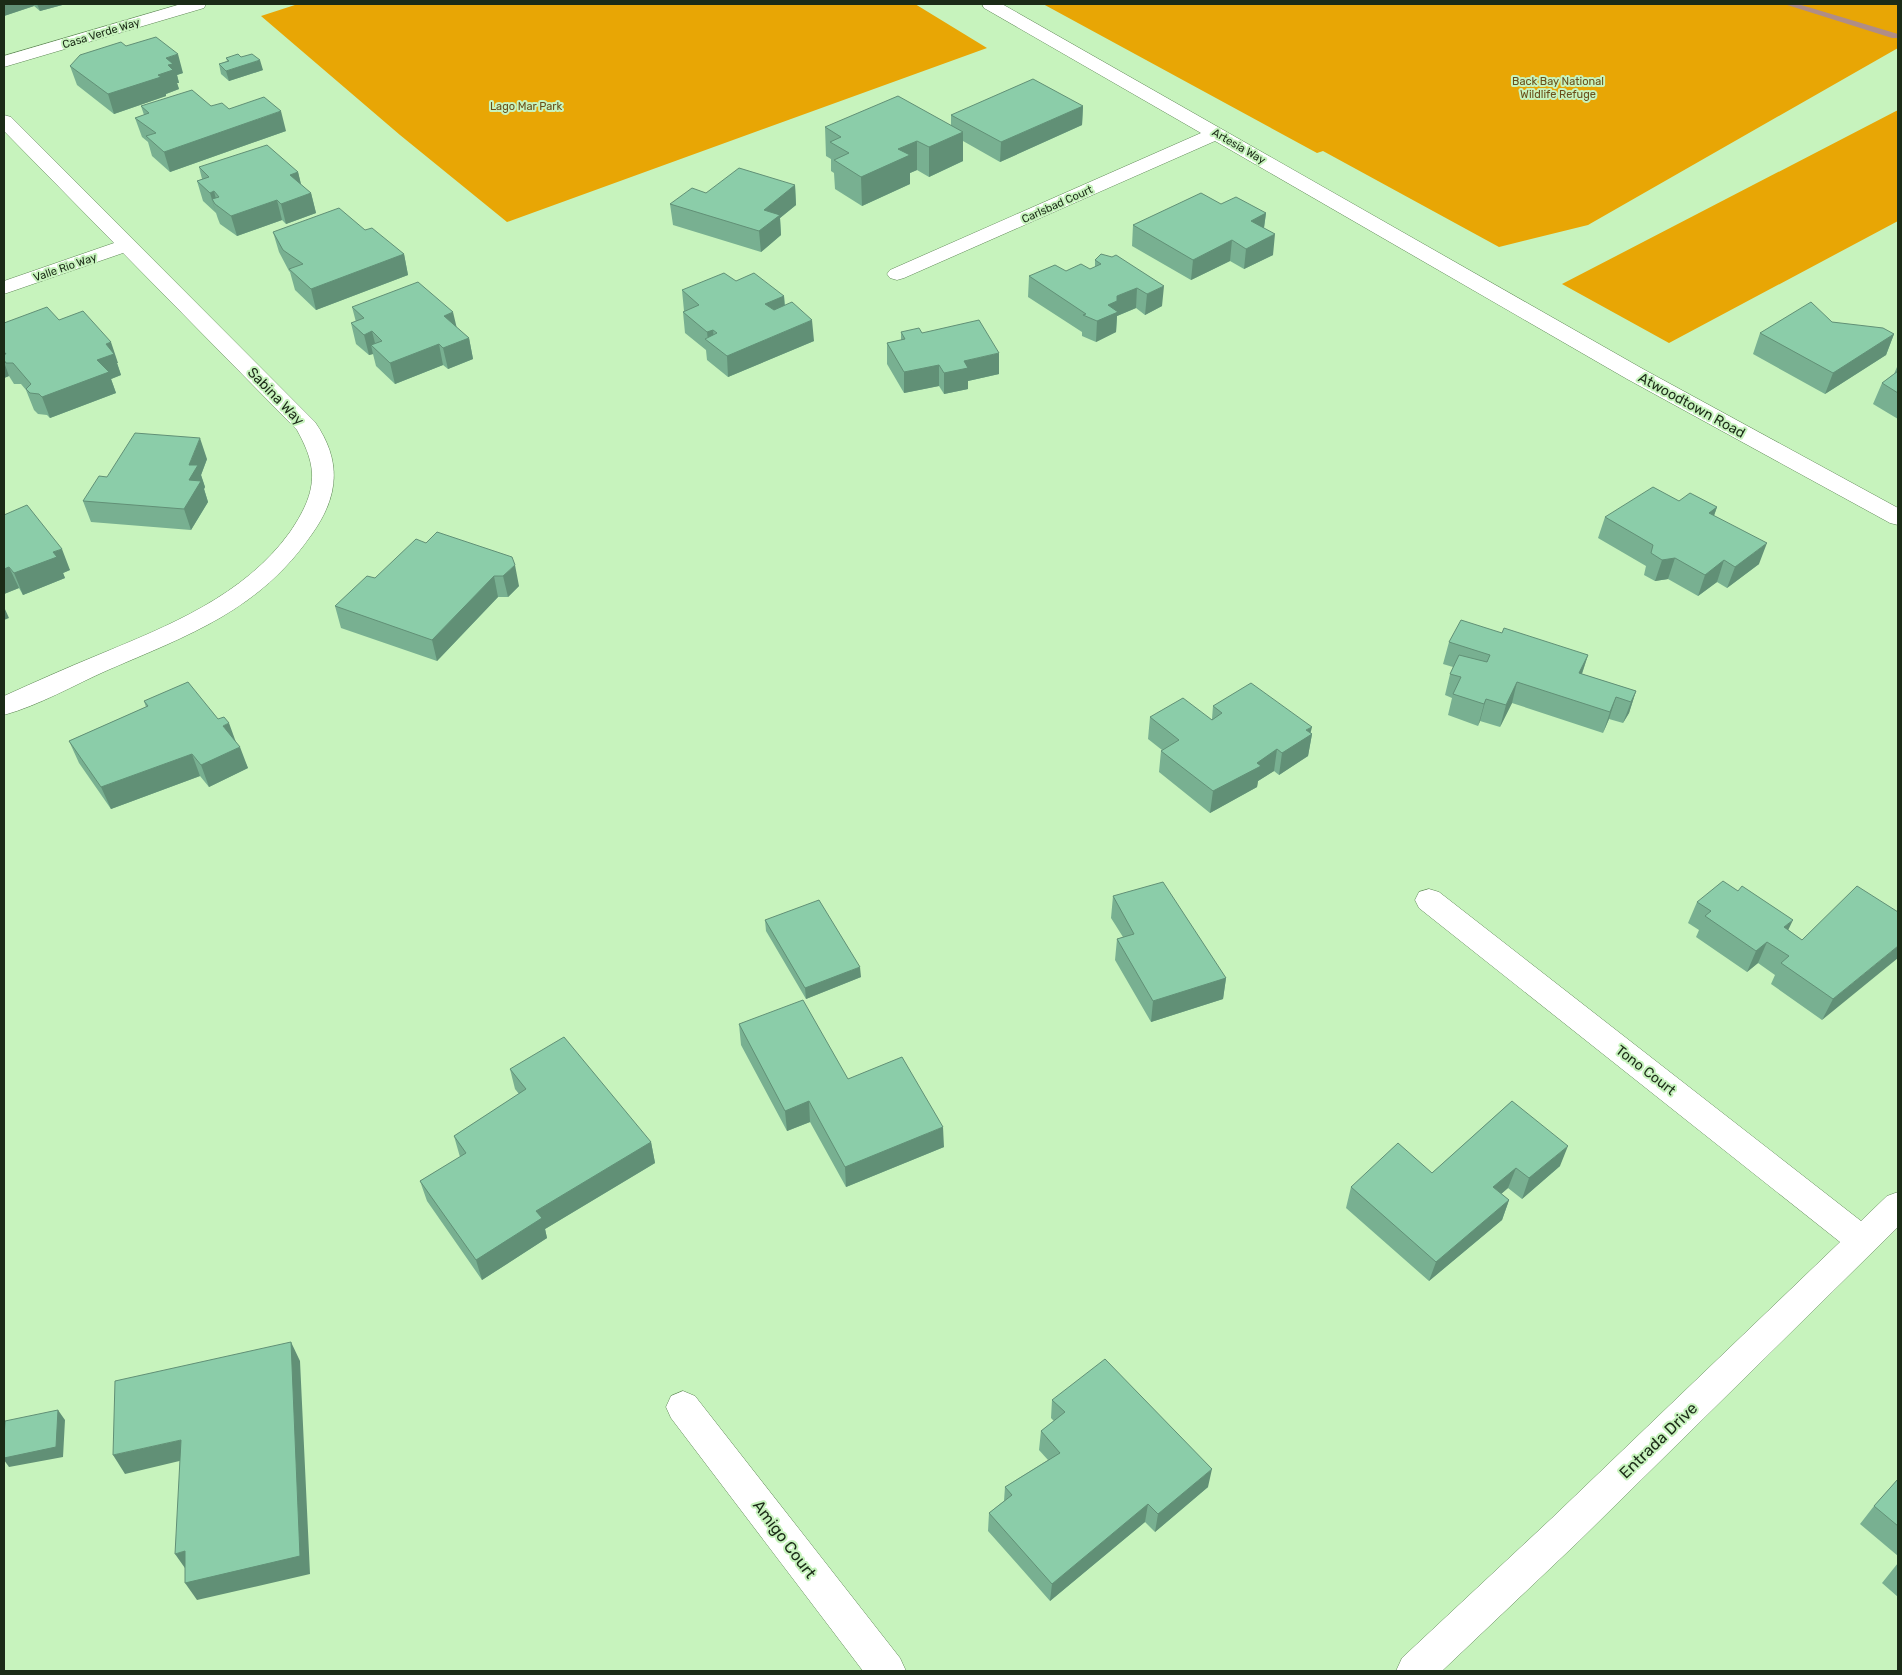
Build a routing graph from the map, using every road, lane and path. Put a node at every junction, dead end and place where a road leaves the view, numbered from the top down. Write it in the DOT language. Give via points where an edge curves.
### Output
graph roads {
  1 [pos="198,4"];
  2 [pos="990,4"];
  3 [pos="4,62"];
  4 [pos="4,121"];
  5 [pos="1217,133"];
  6 [pos="127,245"];
  7 [pos="896,274"];
  8 [pos="4,288"];
  9 [pos="1487,288"];
  10 [pos="1898,518"];
  11 [pos="4,706"];
  12 [pos="1429,900"];
  13 [pos="1898,1206"];
  14 [pos="1862,1241"];
  15 [pos="683,1407"];
  16 [pos="886,1671"];
  17 [pos="1415,1671"];
  1 -- 3 [label="street, Casa Verde Way"];
  2 -- 5 [label="street, Artesia Way"];
  4 -- 6 [label="street, Sabina Way"];
  5 -- 7 [label="street, Carlsbad Court"];
  5 -- 9 [label="street, Artesia Way"];
  6 -- 8 [label="street, Valle Rio Way"];
  6 -- 11 [label="street, Sabina Way" via="307,427 320,453 324,480 317,508 296,544 262,580 219,609 159,639"];
  9 -- 10 [label="street, Atwoodtown Road" via="1635,374"];
  12 -- 14 [label="street, Tono Court"];
  13 -- 14 [label="street, Entrada Drive"];
  14 -- 17 [label="street, Entrada Drive"];
  15 -- 16 [label="street, Amigo Court"];
}
